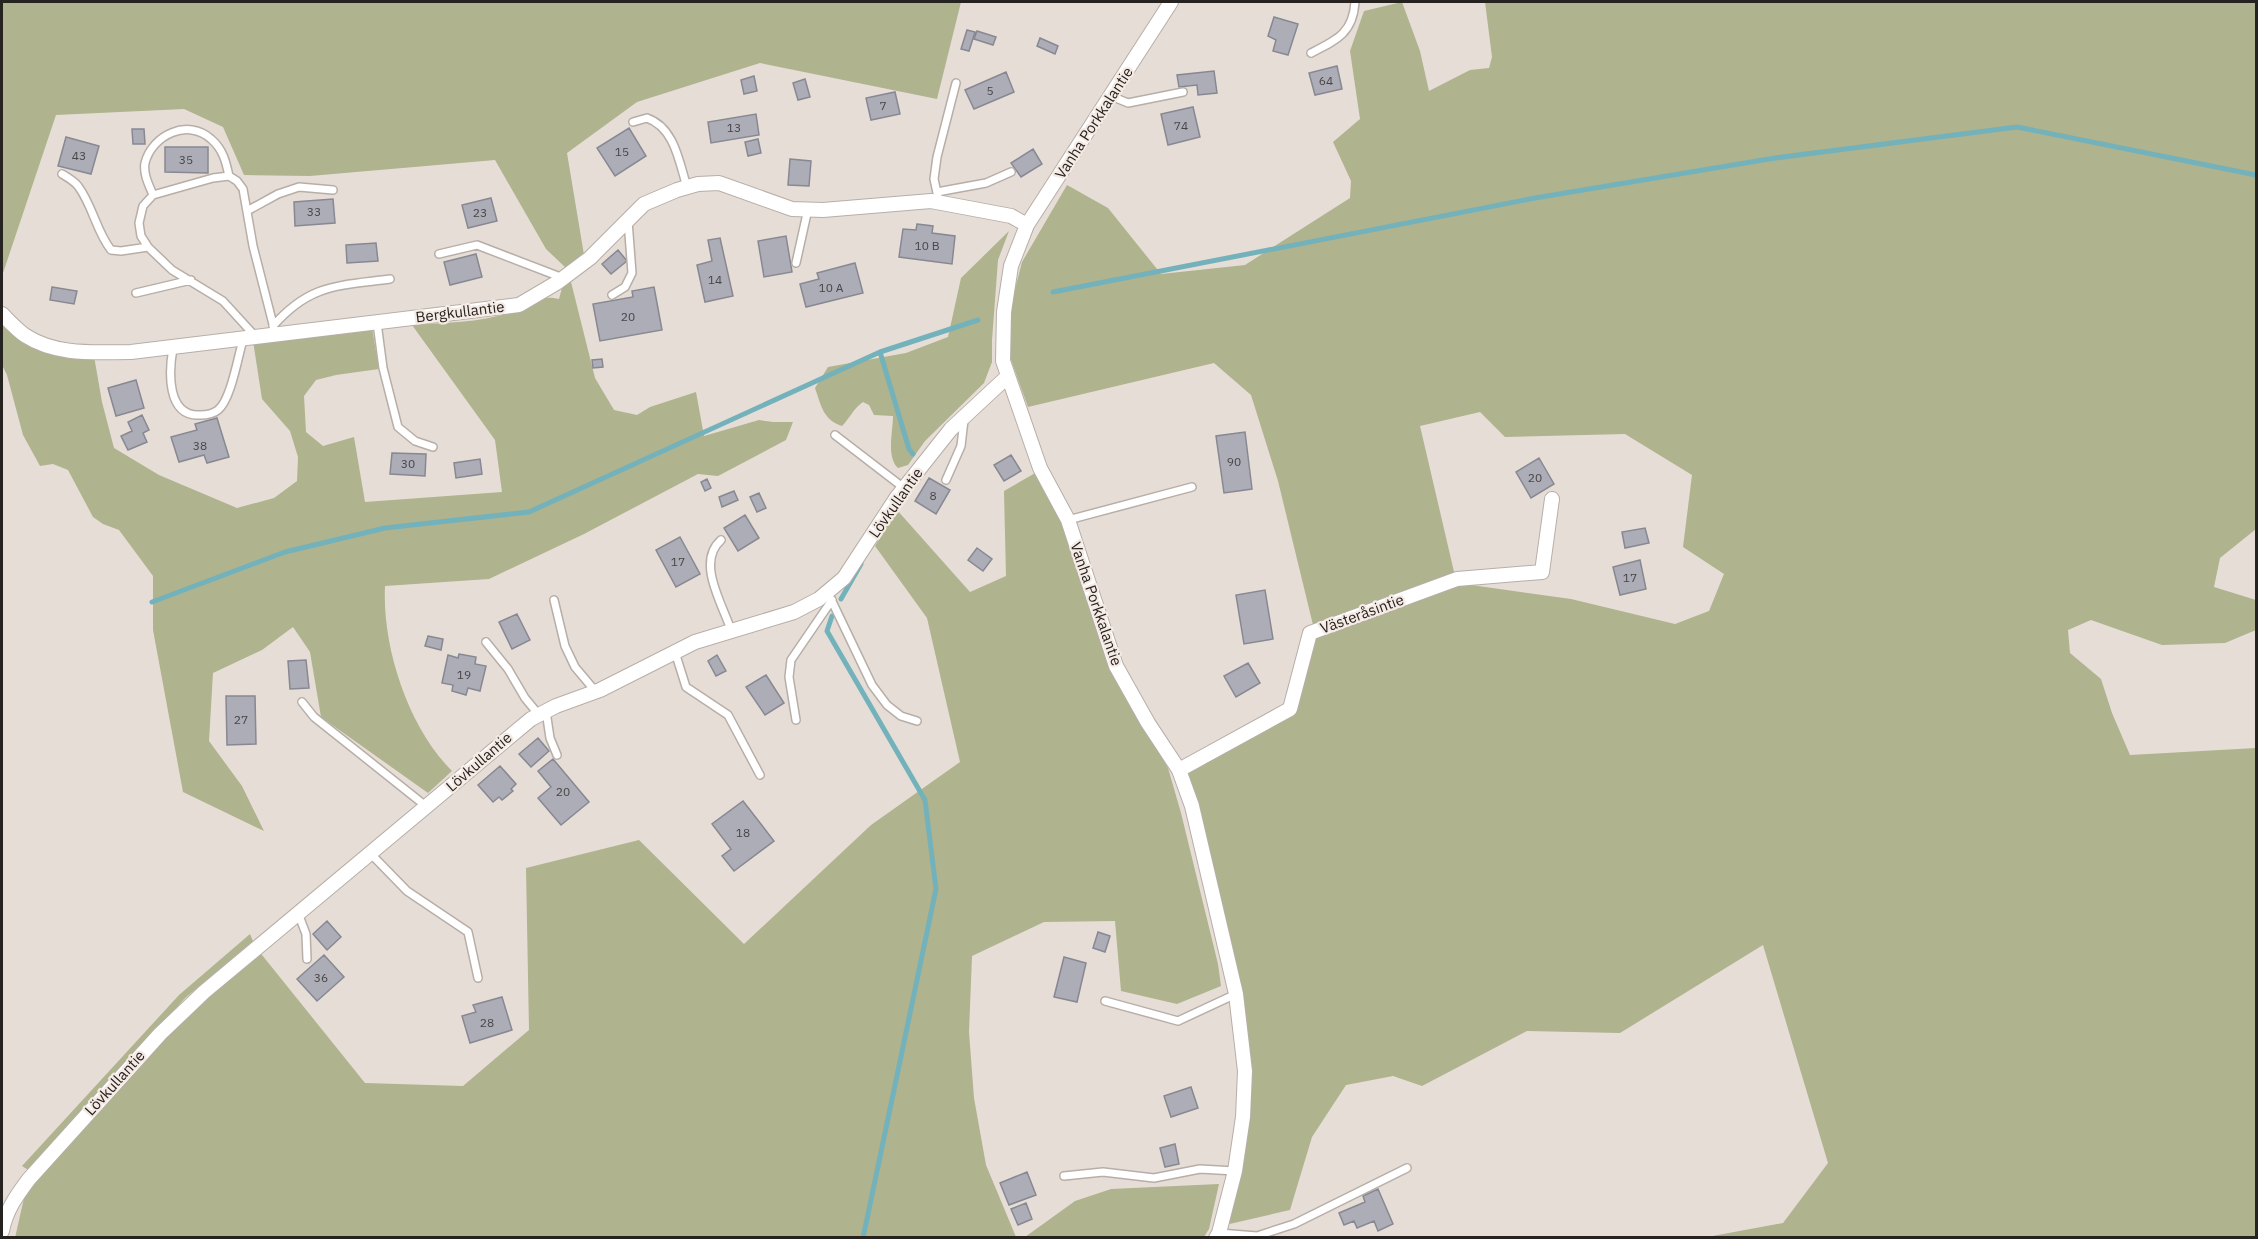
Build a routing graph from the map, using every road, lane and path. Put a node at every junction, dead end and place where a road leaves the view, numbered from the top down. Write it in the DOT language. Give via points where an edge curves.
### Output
graph roads {
  1 [pos="1171,2"];
  2 [pos="1355,2"];
  3 [pos="1311,53"];
  4 [pos="956,83"];
  5 [pos="1183,92"];
  6 [pos="1111,96"];
  7 [pos="633,122"];
  8 [pos="1011,172"];
  9 [pos="62,174"];
  10 [pos="229,176"];
  11 [pos="687,187"];
  12 [pos="333,190"];
  13 [pos="153,195"];
  14 [pos="938,197"];
  15 [pos="808,209"];
  16 [pos="247,211"];
  17 [pos="628,221"];
  18 [pos="1027,225"];
  19 [pos="148,247"];
  20 [pos="439,254"];
  21 [pos="796,263"];
  22 [pos="563,278"];
  23 [pos="390,279"];
  24 [pos="191,280"];
  25 [pos="136,293"];
  26 [pos="612,295"];
  27 [pos="2,314"];
  28 [pos="377,323"];
  29 [pos="274,331"];
  30 [pos="250,339"];
  31 [pos="173,348"];
  32 [pos="1008,376"];
  33 [pos="964,417"];
  34 [pos="835,435"];
  35 [pos="433,447"];
  36 [pos="946,480"];
  37 [pos="1192,487"];
  38 [pos="904,488"];
  39 [pos="1552,499"];
  40 [pos="1068,520"];
  41 [pos="721,540"];
  42 [pos="830,596"];
  43 [pos="554,600"];
  44 [pos="731,630"];
  45 [pos="486,642"];
  46 [pos="675,652"];
  47 [pos="596,692"];
  48 [pos="302,702"];
  49 [pos="543,713"];
  50 [pos="796,720"];
  51 [pos="917,721"];
  52 [pos="557,755"];
  53 [pos="1179,770"];
  54 [pos="760,775"];
  55 [pos="427,807"];
  56 [pos="370,853"];
  57 [pos="298,913"];
  58 [pos="307,959"];
  59 [pos="478,978"];
  60 [pos="1236,994"];
  61 [pos="1105,1001"];
  62 [pos="1407,1168"];
  63 [pos="1235,1171"];
  64 [pos="1064,1176"];
  65 [pos="6,1203"];
  66 [pos="2,1231"];
  67 [pos="1217,1235"];
  1 -- 6 [label="street, Vanha Porkkalantie"];
  2 -- 3 [label="lane" via="1354,17 1338,40"];
  4 -- 14 [label="lane" via="937,157 934,179"];
  5 -- 6 [label="lane" via="1128,103"];
  6 -- 18 [label="street, Vanha Porkkalantie"];
  7 -- 11 [label="lane" via="647,118 663,126 675,147"];
  8 -- 14 [label="lane"];
  9 -- 19 [label="lane" via="77,184 92,209 101,238 111,250"];
  10 -- 13 [label="lane"];
  10 -- 13 [label="lane" via="224,155 211,138 183,129 164,135 151,150 145,175"];
  10 -- 16 [label="lane" via="243,189"];
  11 -- 15 [label="street, Bergkullantie" via="719,183 792,209"];
  11 -- 17 [label="street, Bergkullantie" via="644,204"];
  12 -- 16 [label="lane" via="299,187"];
  13 -- 19 [label="lane" via="143,206 139,223"];
  14 -- 15 [label="street, Bergkullantie" via="931,201"];
  14 -- 18 [label="street, Bergkullantie" via="1011,216"];
  15 -- 21 [label="lane"];
  16 -- 29 [label="lane"];
  17 -- 22 [label="street, Bergkullantie"];
  17 -- 26 [label="lane" via="632,273 625,287"];
  18 -- 32 [label="street, Vanha Porkkalantie" via="1011,266 1004,312 1003,360"];
  19 -- 24 [label="lane" via="172,270"];
  20 -- 22 [label="lane" via="477,245"];
  22 -- 28 [label="street, Bergkullantie" via="519,305"];
  23 -- 29 [label="lane" via="337,286 311,294 289,308"];
  24 -- 25 [label="lane"];
  24 -- 30 [label="lane" via="223,301"];
  27 -- 31 [label="street, Bergkullantie" via="25,336 47,346 80,352"];
  28 -- 29 [label="street, Bergkullantie"];
  28 -- 35 [label="lane" via="383,368 398,427 415,441"];
  29 -- 30 [label="street, Bergkullantie"];
  30 -- 31 [label="street, Bergkullantie"];
  30 -- 31 [label="lane" via="226,399 219,410 208,415 193,416 177,405 171,385"];
  32 -- 33 [label="street, Lövkullantie"];
  32 -- 40 [label="street, Vanha Porkkalantie" via="1040,468"];
  33 -- 36 [label="lane" via="961,446"];
  33 -- 38 [label="street, Lövkullantie"];
  34 -- 38 [label="lane"];
  37 -- 40 [label="lane"];
  38 -- 42 [label="street, Lövkullantie"];
  39 -- 53 [label="street, Västeråsintie" via="1542,572 1457,579 1310,633 1290,709"];
  40 -- 53 [label="street, Vanha Porkkalantie" via="1116,666"];
  41 -- 44 [label="lane" via="713,547 709,567"];
  42 -- 44 [label="street, Lövkullantie" via="794,612"];
  42 -- 50 [label="lane" via="792,660 789,677"];
  42 -- 51 [label="lane" via="872,685 886,705"];
  43 -- 47 [label="lane" via="575,667"];
  44 -- 46 [label="street, Lövkullantie"];
  45 -- 49 [label="lane" via="525,698"];
  46 -- 47 [label="street, Lövkullantie"];
  46 -- 54 [label="lane" via="686,687 728,715"];
  47 -- 49 [label="street, Lövkullantie"];
  48 -- 55 [label="lane" via="314,717"];
  49 -- 52 [label="lane"];
  49 -- 55 [label="street, Lövkullantie" via="501,742"];
  53 -- 60 [label="street, Vanha Porkkalantie" via="1192,806"];
  55 -- 56 [label="street, Lövkullantie"];
  56 -- 57 [label="street, Lövkullantie"];
  56 -- 59 [label="lane" via="407,891 468,932"];
  57 -- 58 [label="lane" via="306,934"];
  57 -- 65 [label="street, Lövkullantie" via="182,1011"];
  60 -- 61 [label="lane" via="1178,1021"];
  60 -- 63 [label="street, Vanha Porkkalantie" via="1245,1071"];
  62 -- 67 [label="lane" via="1294,1224 1257,1236"];
  63 -- 64 [label="lane" via="1200,1169 1154,1178 1103,1172"];
  63 -- 67 [label="street, Vanha Porkkalantie"];
  65 -- 66 [label="street, Lövkullantie"];
}
